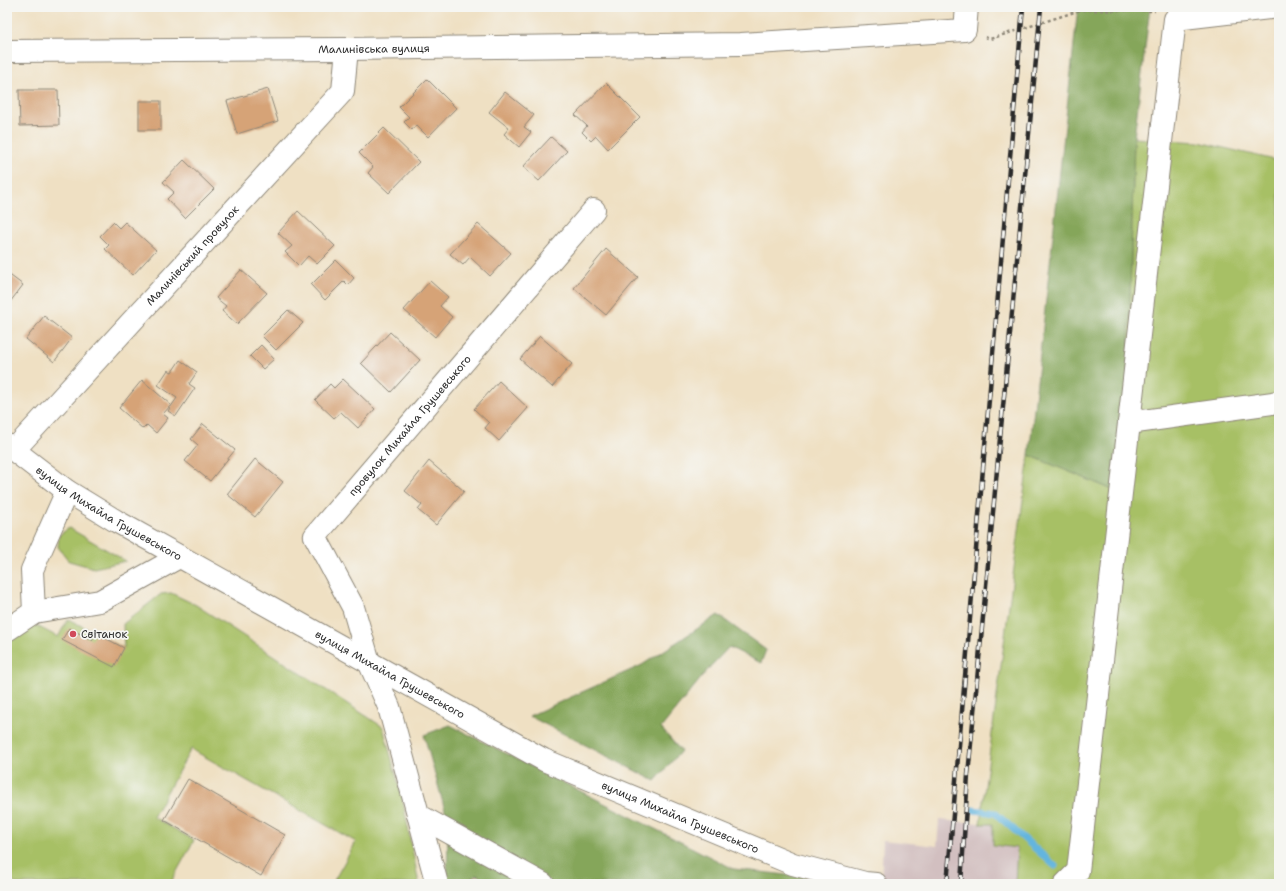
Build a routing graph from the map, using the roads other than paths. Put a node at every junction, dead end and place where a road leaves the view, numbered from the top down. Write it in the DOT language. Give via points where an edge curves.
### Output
graph roads {
  1 [pos="967,7"];
  2 [pos="1279,7"];
  3 [pos="347,49"];
  4 [pos="7,51"];
  5 [pos="594,210"];
  6 [pos="1279,402"];
  7 [pos="1129,423"];
  8 [pos="10,448"];
  9 [pos="67,491"];
  10 [pos="179,557"];
  11 [pos="34,612"];
  12 [pos="7,630"];
  13 [pos="369,662"];
  14 [pos="418,815"];
  15 [pos="437,884"];
  16 [pos="543,884"];
  17 [pos="876,884"];
  18 [pos="1065,884"];
  1 -- 3 [label="street, Малинівська вулиця" via="965,30 741,44"];
  2 -- 7 [label="street" via="1168,15"];
  3 -- 4 [label="street, Малинівська вулиця"];
  3 -- 8 [label="street, Малинівський провулок" via="343,91"];
  5 -- 13 [label="street, провулок Михайла Грушевського" via="315,536 354,607"];
  6 -- 7 [label="street"];
  7 -- 18 [label="street" via="1078,871"];
  8 -- 9 [label="street, вулиця Михайла Грушевського"];
  9 -- 10 [label="street, вулиця Михайла Грушевського"];
  9 -- 11 [label="street" via="32,570"];
  10 -- 11 [label="street" via="100,601"];
  10 -- 13 [label="street, вулиця Михайла Грушевського"];
  11 -- 12 [label="street"];
  13 -- 14 [label="street" via="389,707"];
  13 -- 17 [label="street, вулиця Михайла Грушевського" via="544,760 793,864"];
  14 -- 15 [label="street"];
  14 -- 16 [label="street"];
}
